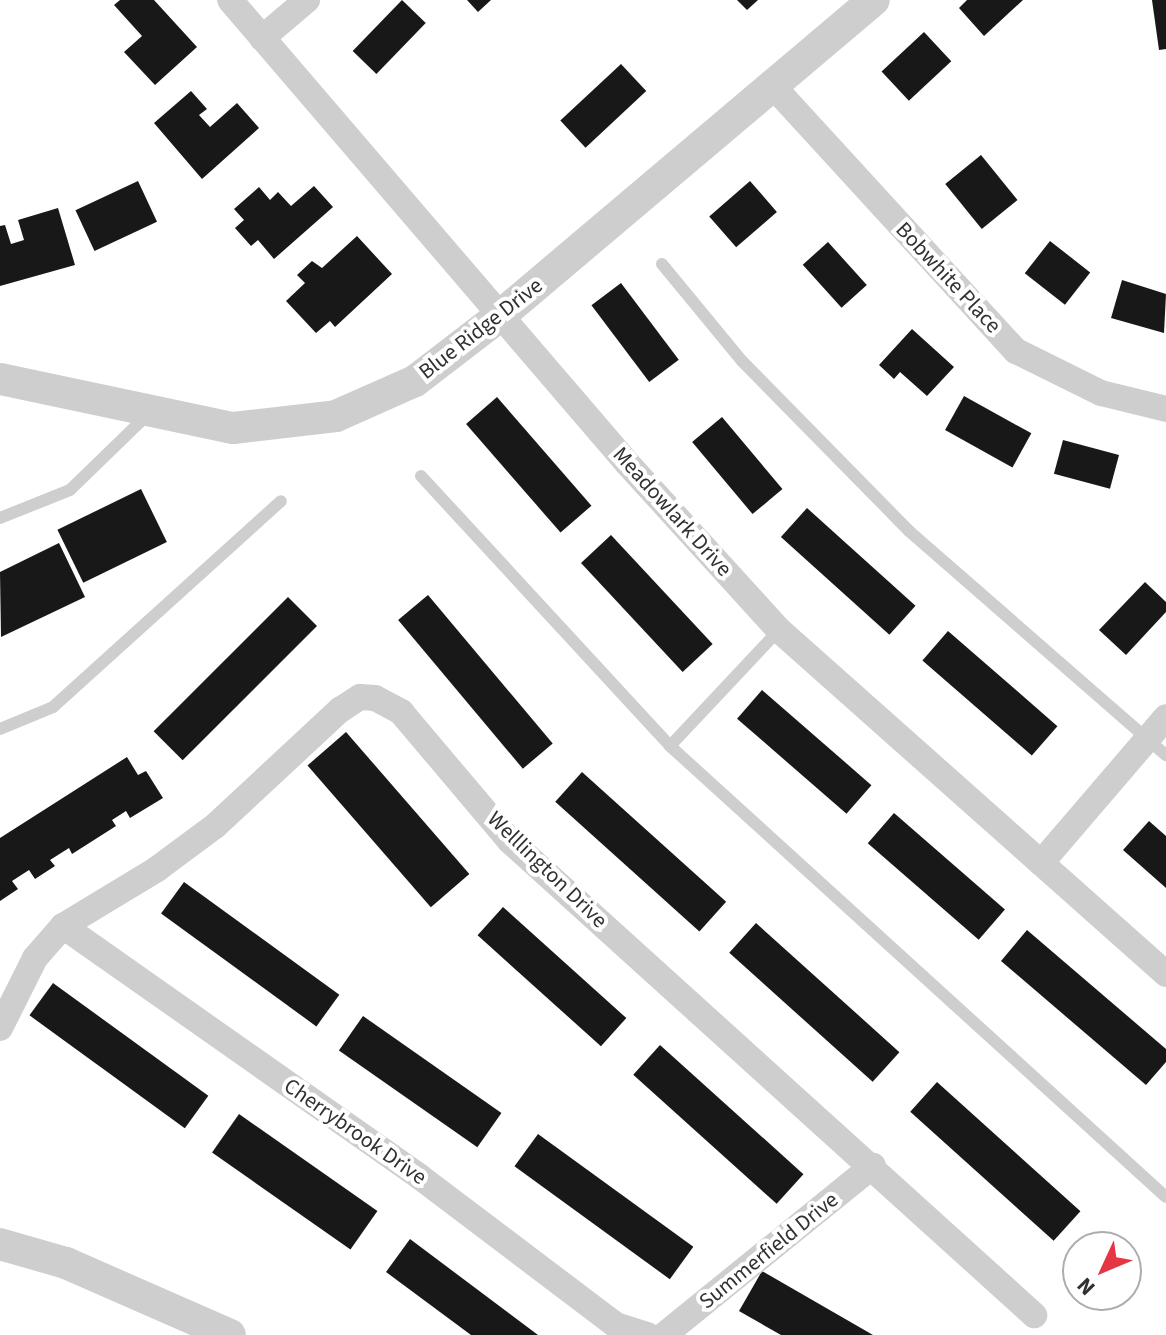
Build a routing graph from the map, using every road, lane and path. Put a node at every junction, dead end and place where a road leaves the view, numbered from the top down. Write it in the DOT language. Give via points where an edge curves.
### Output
graph roads {
  1 [pos="230,0"];
  2 [pos="307,0"];
  3 [pos="874,0"];
  4 [pos="262,38"];
  5 [pos="772,85"];
  6 [pos="662,264"];
  7 [pos="501,315"];
  8 [pos="0,379"];
  9 [pos="1166,409"];
  10 [pos="146,412"];
  11 [pos="421,476"];
  12 [pos="281,501"];
  13 [pos="0,518"];
  14 [pos="779,630"];
  15 [pos="1166,717"];
  16 [pos="0,729"];
  17 [pos="670,746"];
  18 [pos="1156,747"];
  19 [pos="1041,863"];
  20 [pos="63,926"];
  21 [pos="1166,974"];
  22 [pos="0,1028"];
  23 [pos="873,1166"];
  24 [pos="1166,1197"];
  25 [pos="0,1244"];
  26 [pos="1034,1315"];
  27 [pos="230,1335"];
  28 [pos="647,1335"];
  29 [pos="664,1335"];
  1 -- 4 [label="street, Meadowlark Drive"];
  2 -- 4 [label="street"];
  3 -- 5 [label="street, Blue Ridge Drive"];
  4 -- 7 [label="street, Meadowlark Drive"];
  5 -- 7 [label="street, Blue Ridge Drive"];
  5 -- 9 [label="street, Bobwhite Place" via="1016,351 1101,393"];
  6 -- 18 [label="lane" via="742,361 909,531"];
  7 -- 10 [label="street, Blue Ridge Drive" via="415,381 336,416 233,428"];
  7 -- 14 [label="street, Meadowlark Drive"];
  8 -- 10 [label="street, Blue Ridge Drive"];
  10 -- 13 [label="lane" via="70,490"];
  11 -- 17 [label="lane"];
  12 -- 16 [label="lane" via="53,707"];
  14 -- 17 [label="lane"];
  14 -- 19 [label="street, Meadowlark Drive"];
  15 -- 18 [label="street"];
  17 -- 24 [label="lane"];
  18 -- 19 [label="street"];
  19 -- 21 [label="street, Meadowlark Drive"];
  20 -- 22 [label="street, Welllington Drive" via="35,958"];
  20 -- 23 [label="street, Welllington Drive" via="157,869 215,826 340,710 360,697 375,698 401,712 510,841"];
  20 -- 28 [label="street, Cherrybrook Drive" via="420,1177 616,1325"];
  23 -- 26 [label="street, Welllington Drive"];
  23 -- 29 [label="street, Summerfield Drive"];
  25 -- 27 [label="street" via="66,1263"];
}
